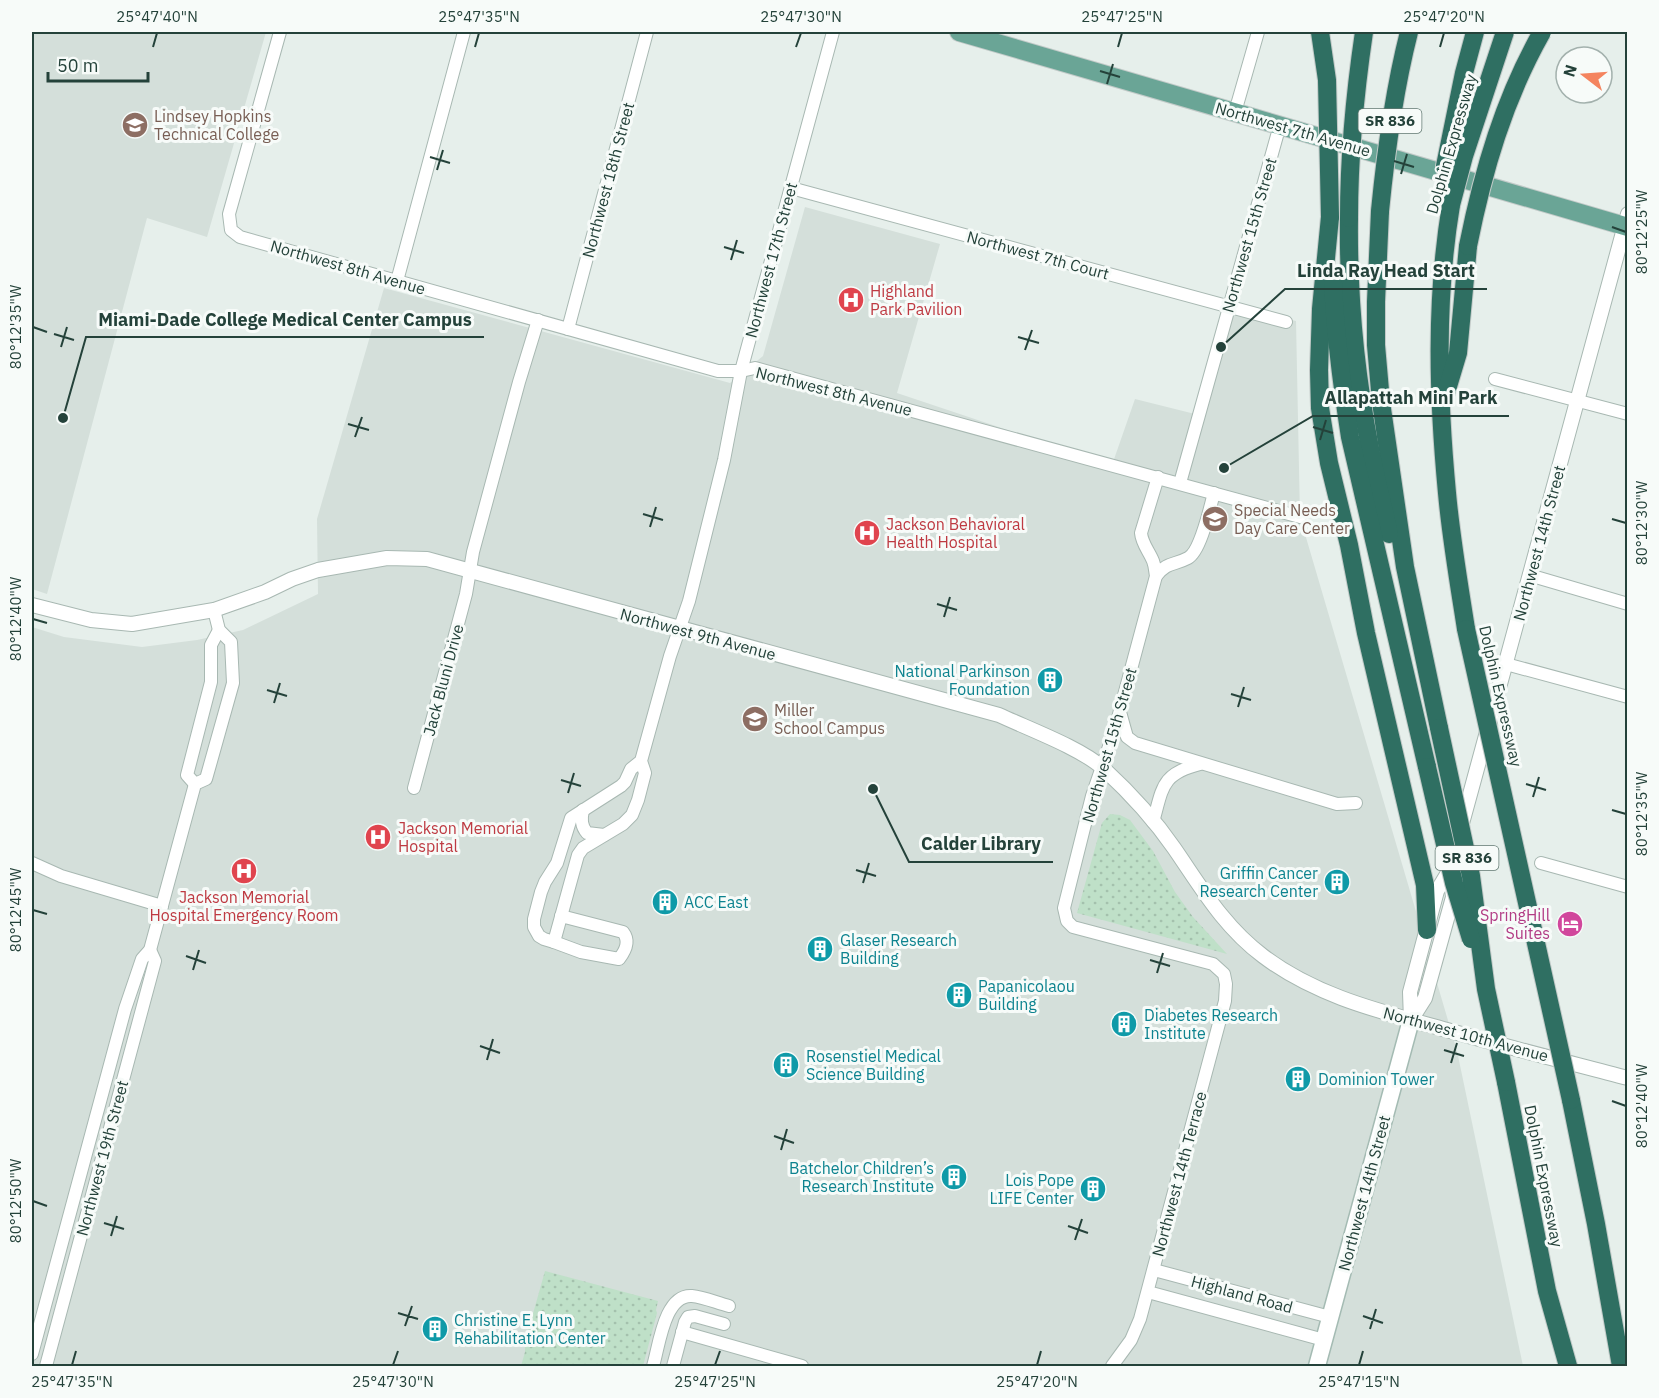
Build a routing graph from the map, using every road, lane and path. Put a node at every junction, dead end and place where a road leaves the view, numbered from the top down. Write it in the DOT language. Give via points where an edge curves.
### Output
graph roads {
  1 [pos="280,32"];
  2 [pos="464,32"];
  3 [pos="647,32"];
  4 [pos="833,32"];
  5 [pos="959,32"];
  6 [pos="1258,32"];
  7 [pos="1320,32"];
  8 [pos="1364,32"];
  9 [pos="1409,32"];
  10 [pos="1475,32"];
  11 [pos="1505,32"];
  12 [pos="1542,32"];
  13 [pos="1235,112"];
  14 [pos="1280,125"];
  15 [pos="791,188"];
  16 [pos="1451,205"];
  17 [pos="1330,218"];
  18 [pos="1626,222"];
  19 [pos="397,281"];
  20 [pos="1229,307"];
  21 [pos="538,320"];
  22 [pos="1286,322"];
  23 [pos="568,328"];
  24 [pos="741,371"];
  25 [pos="1495,379"];
  26 [pos="1578,401"];
  27 [pos="1442,406"];
  28 [pos="1628,414"];
  29 [pos="1158,477"];
  30 [pos="1180,483"];
  31 [pos="1214,493"];
  32 [pos="1300,517"];
  33 [pos="1405,567"];
  34 [pos="470,571"];
  35 [pos="1529,575"];
  36 [pos="1156,576"];
  37 [pos="1628,604"];
  38 [pos="32,605"];
  39 [pos="214,610"];
  40 [pos="680,629"];
  41 [pos="219,630"];
  42 [pos="1506,664"];
  43 [pos="1628,697"];
  44 [pos="1120,711"];
  45 [pos="641,761"];
  46 [pos="1200,764"];
  47 [pos="1102,767"];
  48 [pos="195,784"];
  49 [pos="414,788"];
  50 [pos="1356,803"];
  51 [pos="583,810"];
  52 [pos="1153,822"];
  53 [pos="604,835"];
  54 [pos="32,863"];
  55 [pos="1541,863"];
  56 [pos="1449,871"];
  57 [pos="1628,886"];
  58 [pos="162,906"];
  59 [pos="561,916"];
  60 [pos="1427,930"];
  61 [pos="554,942"];
  62 [pos="150,950"];
  63 [pos="1224,974"];
  64 [pos="1307,984"];
  65 [pos="1486,989"];
  66 [pos="1411,1020"];
  67 [pos="1628,1078"];
  68 [pos="1154,1270"];
  69 [pos="1547,1291"];
  70 [pos="1148,1292"];
  71 [pos="729,1306"];
  72 [pos="1330,1317"];
  73 [pos="724,1324"];
  74 [pos="682,1332"];
  75 [pos="1324,1340"];
  76 [pos="32,1354"];
  77 [pos="46,1366"];
  78 [pos="653,1366"];
  79 [pos="673,1366"];
  80 [pos="802,1366"];
  81 [pos="1112,1366"];
  82 [pos="1317,1366"];
  83 [pos="1558,1366"];
  84 [pos="1568,1366"];
  85 [pos="1621,1366"];
  1 -- 19 [label="street, Northwest 8th Avenue" via="229,214 231,230 240,237"];
  2 -- 19 [label="street"];
  3 -- 23 [label="street, Northwest 18th Street"];
  4 -- 15 [label="street, Northwest 17th Street"];
  5 -- 13 [label="main road, Northwest 7th Avenue"];
  6 -- 13 [label="street"];
  7 -- 17 [label="highway, bridge" via="1327,80"];
  8 -- 33 [label="highway, bridge" via="1349,181 1348,264 1370,448 1391,544"];
  9 -- 33 [label="highway, Dolphin Expressway / SR 836, bridge" via="1387,140 1376,302 1381,402"];
  10 -- 16 [label="highway, bridge" via="1445,166"];
  11 -- 16 [label="highway, Dolphin Expressway, bridge"];
  12 -- 27 [label="highway, bridge" via="1517,78 1484,175 1468,246 1458,353"];
  13 -- 14 [label="main road, Northwest 7th Avenue"];
  14 -- 18 [label="main road, Northwest 7th Avenue"];
  14 -- 20 [label="street, Northwest 15th Street"];
  15 -- 20 [label="street, Northwest 7th Court"];
  15 -- 24 [label="street, Northwest 17th Street"];
  16 -- 27 [label="highway, Dolphin Expressway" via="1440,298"];
  17 -- 60 [label="highway" via="1321,309 1320,408 1366,633 1425,885"];
  17 -- 65 [label="highway, bridge" via="1336,341 1350,437 1454,883"];
  18 -- 26 [label="street, Northwest 14th Street"];
  19 -- 21 [label="street, Northwest 8th Avenue"];
  20 -- 22 [label="street, Northwest 7th Court"];
  20 -- 30 [label="street, Northwest 15th Street"];
  21 -- 23 [label="street, Northwest 8th Avenue"];
  21 -- 34 [label="street"];
  23 -- 24 [label="street, Northwest 8th Avenue" via="718,371"];
  24 -- 29 [label="street, Northwest 8th Avenue" via="755,368"];
  24 -- 40 [label="street, Northwest 17th Street" via="724,460"];
  25 -- 26 [label="street"];
  26 -- 28 [label="street"];
  26 -- 35 [label="street, Northwest 14th Street"];
  27 -- 85 [label="highway, Dolphin Expressway, bridge" via="1447,493 1466,629 1571,1100"];
  29 -- 30 [label="street, Northwest 8th Avenue"];
  29 -- 36 [label="street" via="1141,532"];
  30 -- 31 [label="street, Northwest 8th Avenue"];
  31 -- 32 [label="street, Northwest 8th Avenue"];
  31 -- 36 [label="street" via="1192,555 1163,567"];
  33 -- 65 [label="highway, Dolphin Expressway / SR 836, bridge" via="1471,876"];
  34 -- 39 [label="street, Northwest 9th Avenue" via="427,559 387,558 318,570"];
  34 -- 40 [label="street, Northwest 9th Avenue"];
  34 -- 49 [label="street, Jack Bluni Drive"];
  35 -- 37 [label="street"];
  35 -- 42 [label="street, Northwest 14th Street"];
  36 -- 44 [label="street, Northwest 15th Street"];
  38 -- 39 [label="street" via="91,620 132,624"];
  39 -- 41 [label="street, Northwest 19th Street"];
  40 -- 45 [label="street, Northwest 17th Street"];
  40 -- 47 [label="street, Northwest 9th Avenue" via="999,715"];
  41 -- 48 [label="street, Northwest 19th Street" via="211,645 211,682 187,775"];
  41 -- 48 [label="street, Northwest 19th Street" via="231,642 233,683 206,779"];
  42 -- 43 [label="street"];
  42 -- 56 [label="street, Northwest 14th Street"];
  44 -- 46 [label="street" via="1127,737 1135,743"];
  44 -- 47 [label="street, Northwest 15th Street"];
  45 -- 51 [label="street" via="631,769 626,782"];
  45 -- 53 [label="street" via="645,773 632,815"];
  46 -- 50 [label="street" via="1337,804"];
  46 -- 52 [label="street" via="1169,778"];
  47 -- 52 [label="street, Northwest 9th Avenue"];
  47 -- 63 [label="street, Northwest 15th Street" via="1064,902 1067,921 1073,927 1213,964"];
  48 -- 58 [label="street, Northwest 19th Street"];
  51 -- 53 [label="street" via="581,818 587,833"];
  51 -- 61 [label="street" via="571,818 536,909 534,927 539,936"];
  52 -- 64 [label="street, Northwest 9th Avenue" via="1227,923 1261,955"];
  53 -- 59 [label="street" via="578,855"];
  54 -- 58 [label="street" via="61,876"];
  55 -- 57 [label="street"];
  56 -- 60 [label="street, Northwest 14th Street" via="1437,891"];
  56 -- 66 [label="street, Northwest 14th Street" via="1454,897 1425,998"];
  58 -- 62 [label="street, Northwest 19th Street"];
  59 -- 61 [label="street"];
  59 -- 61 [label="street" via="622,932 628,942 620,959"];
  60 -- 66 [label="street, Northwest 14th Street" via="1410,992"];
  62 -- 76 [label="street, Northwest 19th Street" via="142,959 125,1009"];
  62 -- 77 [label="street, Northwest 19th Street" via="155,961"];
  63 -- 68 [label="street, Northwest 14th Terrace" via="1225,1002"];
  64 -- 66 [label="street, Northwest 10th Avenue"];
  65 -- 69 [label="highway, Dolphin Expressway / SR 836, bridge"];
  66 -- 67 [label="street, Northwest 10th Avenue"];
  66 -- 72 [label="main road, Northwest 14th Street"];
  68 -- 70 [label="street, Northwest 14th Terrace"];
  68 -- 72 [label="street, Highland Road"];
  69 -- 83 [label="highway"];
  69 -- 84 [label="highway, Dolphin Expressway"];
  70 -- 75 [label="street, Highland Road"];
  70 -- 81 [label="street, Northwest 14th Terrace" via="1135,1333"];
  71 -- 78 [label="street" via="693,1296 680,1299 666,1316"];
  72 -- 75 [label="main road, Northwest 14th Street"];
  73 -- 74 [label="street" via="691,1315"];
  74 -- 79 [label="street"];
  74 -- 80 [label="street"];
  75 -- 82 [label="main road, Northwest 14th Street"];
}
